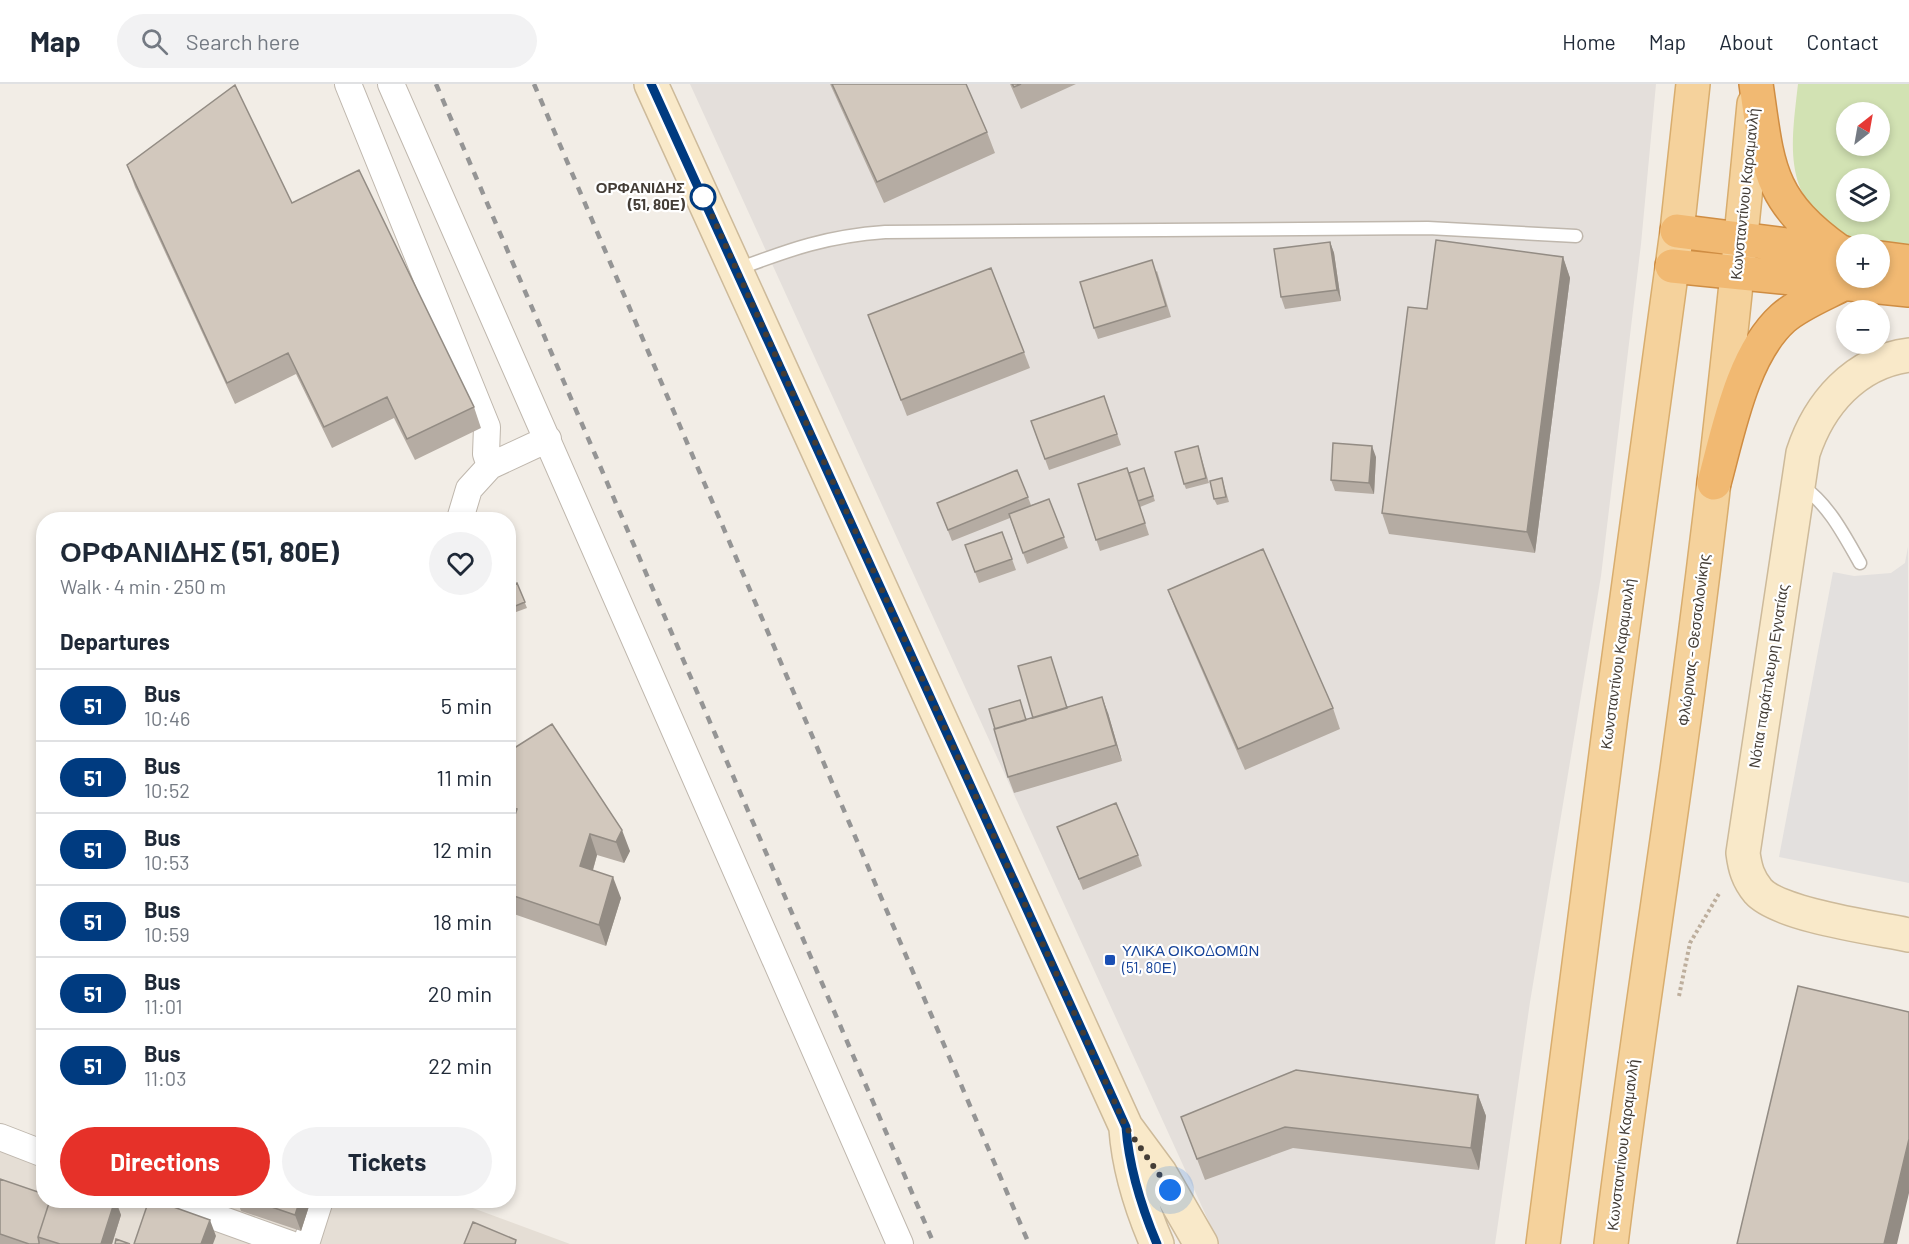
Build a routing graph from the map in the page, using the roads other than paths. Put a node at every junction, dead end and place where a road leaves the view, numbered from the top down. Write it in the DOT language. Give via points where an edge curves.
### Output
graph roads {
  1 [pos="348,84"];
  2 [pos="391,84"];
  3 [pos="651,84"];
  4 [pos="1693,84"];
  5 [pos="1756,84"];
  6 [pos="1677,231"];
  7 [pos="1576,236"];
  8 [pos="1741,240"];
  9 [pos="1836,256"];
  10 [pos="1890,259"];
  11 [pos="1836,261"];
  12 [pos="1909,262"];
  13 [pos="1836,264"];
  14 [pos="1672,266"];
  15 [pos="1836,269"];
  16 [pos="737,270"];
  17 [pos="1737,274"];
  18 [pos="1890,282"];
  19 [pos="1909,290"];
  20 [pos="1909,354"];
  21 [pos="548,440"];
  22 [pos="490,466"];
  23 [pos="1714,483"];
  24 [pos="1797,483"];
  25 [pos="462,512"];
  26 [pos="1860,563"];
  27 [pos="1673,797"];
  28 [pos="1909,935"];
  29 [pos="1126,1127"];
  30 [pos="0,1137"];
  31 [pos="36,1151"];
  32 [pos="184,1208"];
  33 [pos="317,1208"];
  34 [pos="242,1236"];
  35 [pos="290,1244"];
  36 [pos="306,1244"];
  37 [pos="900,1244"];
  38 [pos="1157,1244"];
  39 [pos="1201,1244"];
  40 [pos="1544,1244"];
  41 [pos="1611,1244"];
  1 -- 22 [label="street" via="487,427 486,454"];
  2 -- 21 [label="street"];
  3 -- 16 [label="main road"];
  4 -- 6 [label="main road, Κωνσταντίνου Καραμανλή"];
  5 -- 8 [label="main road, Κωνσταντίνου Καραμανλή"];
  5 -- 9 [label="highway" via="1768,163 1782,197"];
  6 -- 8 [label="highway"];
  6 -- 14 [label="main road, Κωνσταντίνου Καραμανλή"];
  7 -- 16 [label="lane" via="1428,228 885,232 842,235 804,244"];
  8 -- 11 [label="highway"];
  8 -- 17 [label="main road, Κωνσταντίνου Καραμανλή"];
  10 -- 12 [label="highway"];
  13 -- 17 [label="highway"];
  14 -- 17 [label="highway"];
  14 -- 40 [label="main road, Κωνσταντίνου Καραμανλή"];
  15 -- 23 [label="highway" via="1783,318 1751,364"];
  16 -- 29 [label="main road"];
  17 -- 23 [label="main road, Κωνσταντίνου Καραμανλή"];
  18 -- 19 [label="highway"];
  20 -- 24 [label="main road, Νότια παράπλευρη Εγνατίας" via="1862,372 1831,399 1810,433"];
  21 -- 22 [label="street"];
  21 -- 37 [label="street"];
  22 -- 25 [label="street" via="469,489"];
  23 -- 27 [label="main road, Φλώρινας - Θεσσαλονίκης"];
  24 -- 26 [label="lane" via="1820,501"];
  24 -- 28 [label="main road, Νότια παράπλευρη Εγνατίας" via="1743,853 1746,873 1759,893 1781,906"];
  27 -- 41 [label="main road, Κωνσταντίνου Καραμανλή" via="1630,1083"];
  29 -- 38 [label="main road" via="1128,1157"];
  29 -- 39 [label="main road" via="1160,1173"];
  30 -- 31 [label="street"];
  32 -- 34 [label="street"];
  33 -- 36 [label="street"];
  34 -- 35 [label="street"];
}
